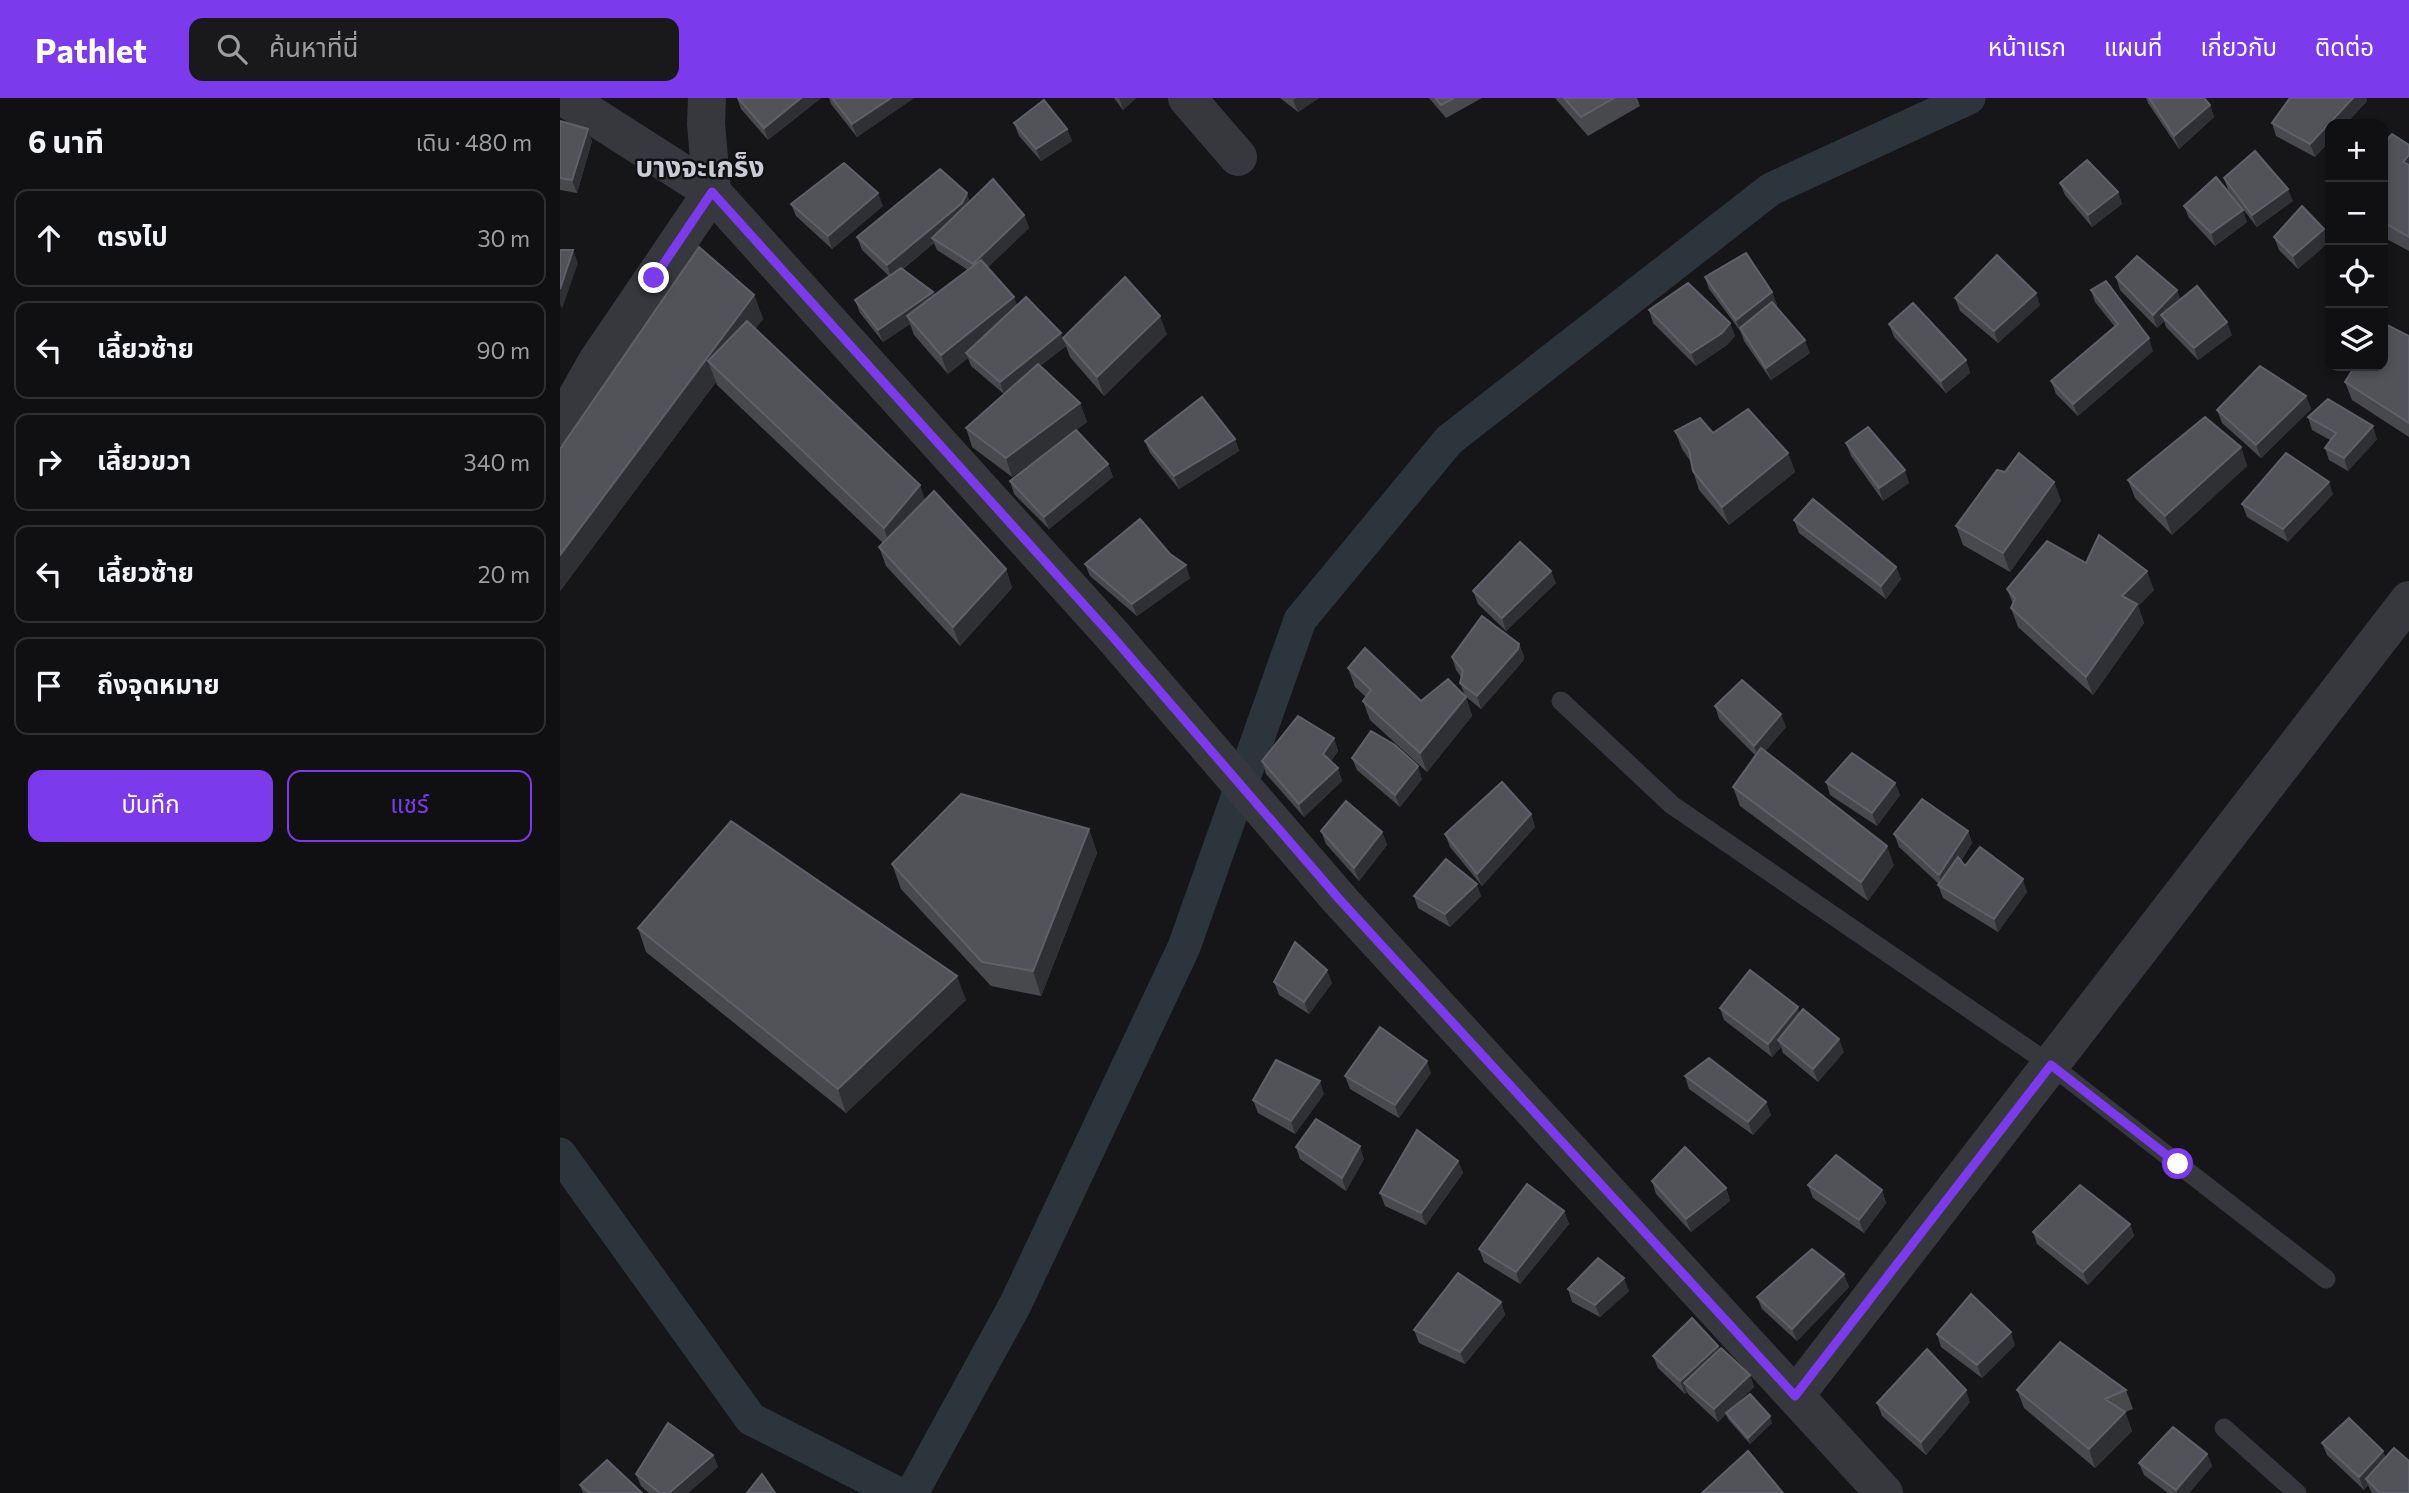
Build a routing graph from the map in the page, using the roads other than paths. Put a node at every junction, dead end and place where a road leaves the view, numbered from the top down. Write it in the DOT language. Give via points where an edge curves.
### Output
graph roads {
  1 [pos="565,98"];
  2 [pos="707,98"];
  3 [pos="1187,98"];
  4 [pos="1238,157"];
  5 [pos="712,192"];
  6 [pos="560,427"];
  7 [pos="2409,600"];
  8 [pos="1561,701"];
  9 [pos="2051,1065"];
  10 [pos="2326,1279"];
  11 [pos="1795,1396"];
  12 [pos="2224,1428"];
  13 [pos="1884,1493"];
  14 [pos="2297,1493"];
  1 -- 5 [label="street"];
  2 -- 5 [label="street"];
  3 -- 4 [label="street"];
  5 -- 6 [label="street" via="596,363"];
  5 -- 11 [label="street" via="1112,636 1340,900"];
  7 -- 9 [label="street"];
  8 -- 9 [label="lane" via="1672,805"];
  9 -- 10 [label="lane"];
  9 -- 11 [label="street"];
  11 -- 13 [label="street"];
  12 -- 14 [label="lane"];
}
